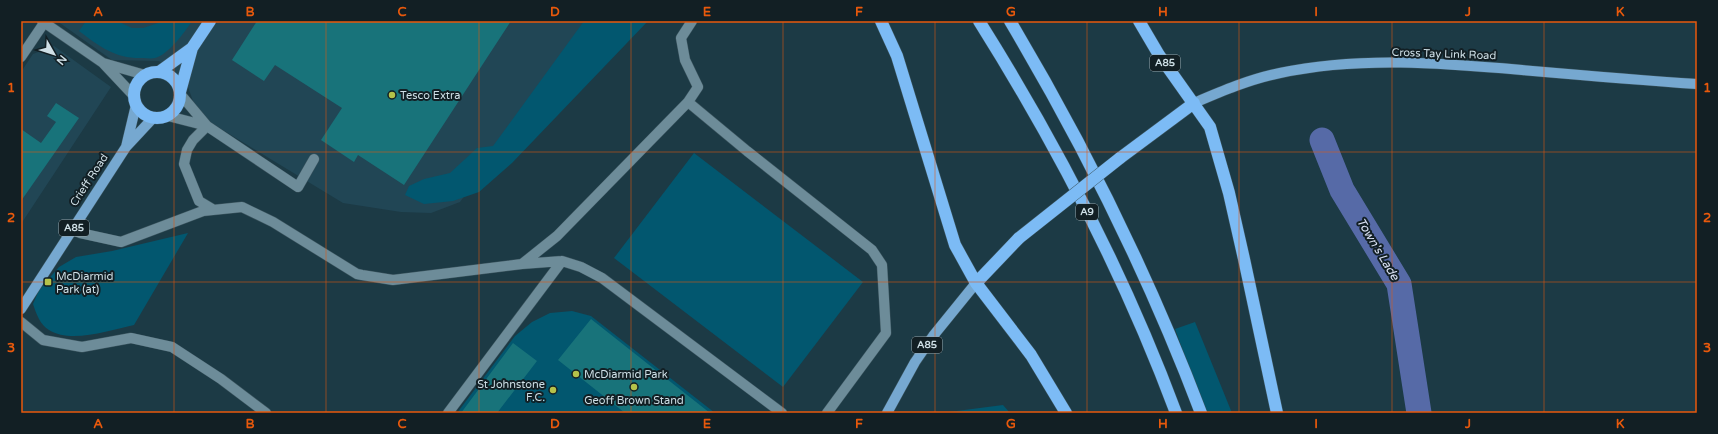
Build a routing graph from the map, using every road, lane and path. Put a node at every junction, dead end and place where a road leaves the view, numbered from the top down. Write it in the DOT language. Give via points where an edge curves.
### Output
graph roads {
  1 [pos="210,21"];
  2 [pos="692,21"];
  3 [pos="881,21"];
  4 [pos="979,21"];
  5 [pos="1010,21"];
  6 [pos="1139,21"];
  7 [pos="43,22"];
  8 [pos="192,48"];
  9 [pos="21,57"];
  10 [pos="103,63"];
  11 [pos="159,72"];
  12 [pos="145,75"];
  13 [pos="1697,84"];
  14 [pos="181,94"];
  15 [pos="135,101"];
  16 [pos="688,102"];
  17 [pos="1194,103"];
  18 [pos="168,116"];
  19 [pos="153,118"];
  20 [pos="207,126"];
  21 [pos="126,147"];
  22 [pos="314,159"];
  23 [pos="214,210"];
  24 [pos="73,230"];
  25 [pos="562,261"];
  26 [pos="522,264"];
  27 [pos="976,284"];
  28 [pos="21,309"];
  29 [pos="21,322"];
  30 [pos="266,413"];
  31 [pos="448,413"];
  32 [pos="782,413"];
  33 [pos="826,413"];
  34 [pos="886,413"];
  35 [pos="1066,413"];
  36 [pos="1176,413"];
  37 [pos="1201,413"];
  38 [pos="1277,413"];
  1 -- 8 [label="highway"];
  2 -- 16 [label="street" via="681,38 685,60 698,87"];
  3 -- 27 [label="highway" via="898,56 955,245"];
  4 -- 36 [label="highway, A9" via="1056,151 1106,250"];
  5 -- 37 [label="highway, A9" via="1083,150 1127,240 1172,337"];
  6 -- 17 [label="highway, A85" via="1159,55"];
  7 -- 9 [label="street"];
  7 -- 10 [label="street"];
  8 -- 11 [label="highway"];
  8 -- 14 [label="highway"];
  10 -- 12 [label="street"];
  10 -- 15 [label="street"];
  11 -- 12 [label="highway"];
  11 -- 14 [label="highway" via="173,78"];
  12 -- 15 [label="highway" via="138,82"];
  13 -- 17 [label="main road, Cross Tay Link Road" via="1468,65 1335,65 1280,73 1232,87"];
  14 -- 18 [label="highway" via="178,106"];
  14 -- 20 [label="street"];
  15 -- 19 [label="highway" via="146,116"];
  15 -- 21 [label="main road, Crieff Road / A85"];
  16 -- 26 [label="street" via="557,236"];
  16 -- 33 [label="street" via="746,152 872,250 882,265 886,332"];
  17 -- 27 [label="highway, A85, bridge" via="1019,238"];
  17 -- 38 [label="highway" via="1210,127 1229,193"];
  18 -- 19 [label="highway"];
  18 -- 20 [label="street"];
  19 -- 21 [label="main road, Crieff Road / A85"];
  20 -- 22 [label="street" via="298,187"];
  20 -- 23 [label="street" via="193,140 187,150 184,164 199,201"];
  21 -- 24 [label="main road, Crieff Road / A85"];
  23 -- 24 [label="street" via="203,211 121,242"];
  23 -- 26 [label="street" via="242,207 273,222 356,274 393,280"];
  24 -- 28 [label="main road, Crieff Road / A85"];
  25 -- 26 [label="street"];
  25 -- 31 [label="street"];
  25 -- 32 [label="street" via="602,278"];
  27 -- 34 [label="main road, A85" via="933,336"];
  27 -- 35 [label="highway" via="1031,355"];
  29 -- 30 [label="street" via="42,340 82,347 131,338 172,347"];
}
